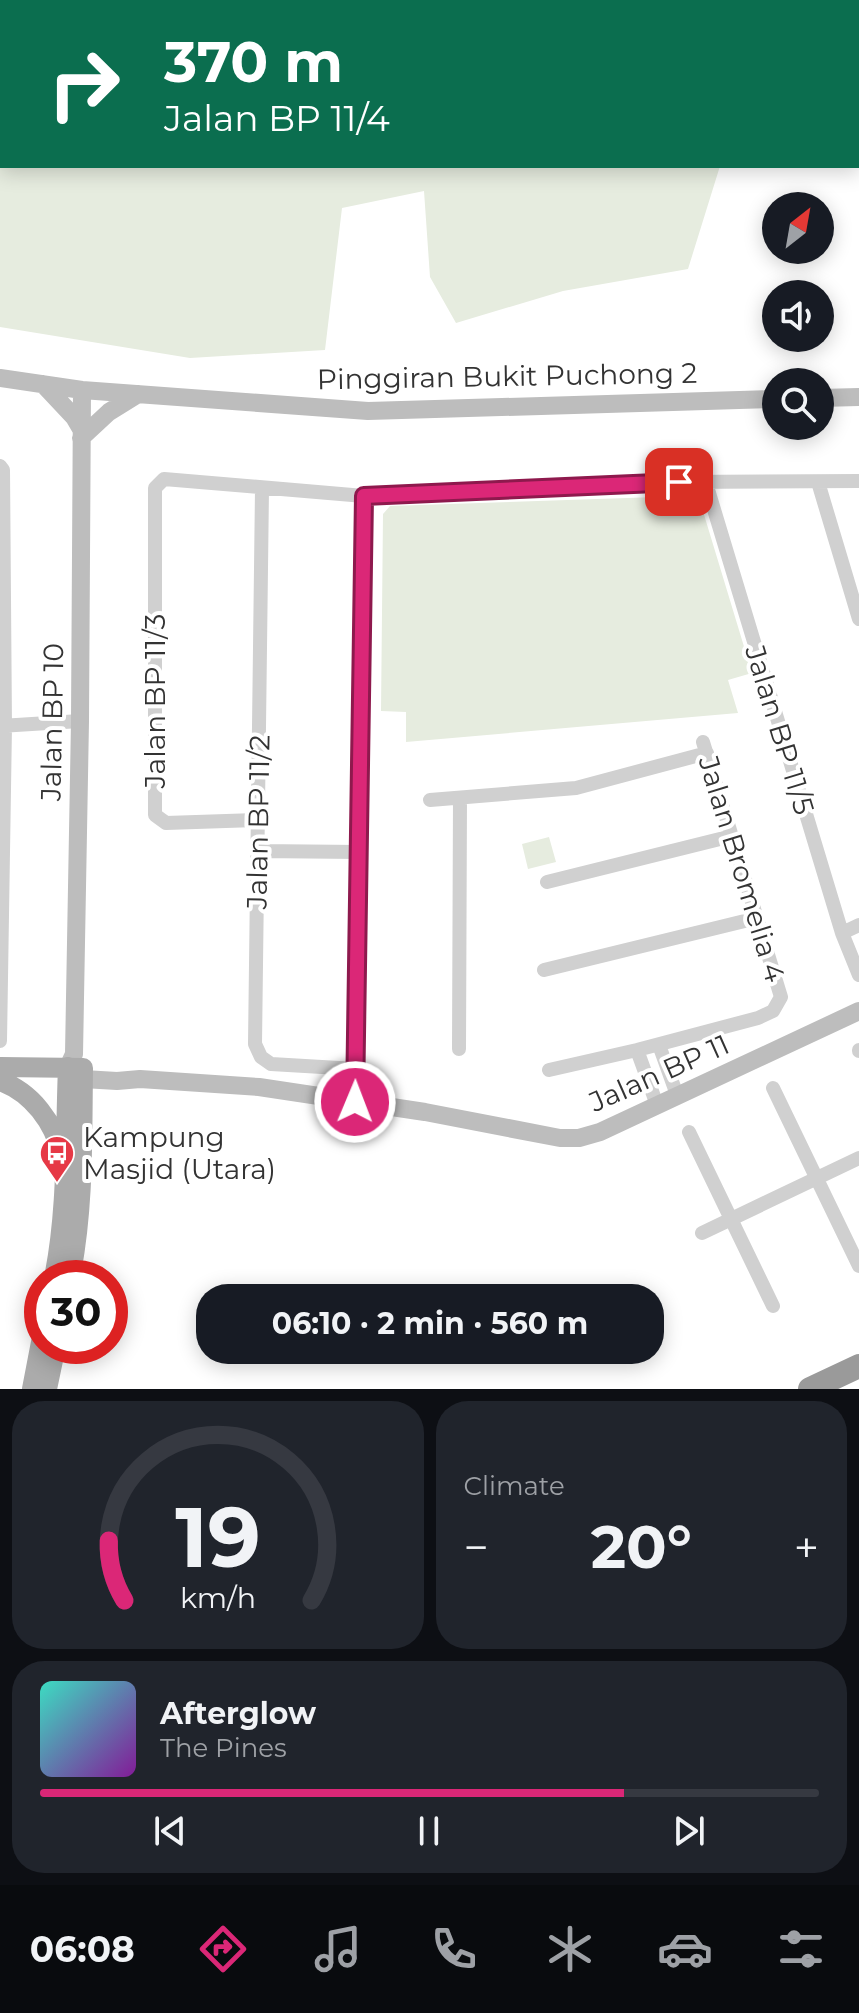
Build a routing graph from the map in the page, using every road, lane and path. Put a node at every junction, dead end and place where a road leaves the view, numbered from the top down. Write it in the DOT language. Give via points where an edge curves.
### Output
graph roads {
  1 [pos="0,378"];
  2 [pos="43,384"];
  3 [pos="82,390"];
  4 [pos="138,394"];
  5 [pos="859,397"];
  6 [pos="834,398"];
  7 [pos="762,399"];
  8 [pos="81,434"];
  9 [pos="0,467"];
  10 [pos="859,481"];
  11 [pos="818,482"];
  12 [pos="706,483"];
  13 [pos="262,489"];
  14 [pos="364,496"];
  15 [pos="859,619"];
  16 [pos="80,721"];
  17 [pos="3,726"];
  18 [pos="460,798"];
  19 [pos="430,800"];
  20 [pos="258,820"];
  21 [pos="2,833"];
  22 [pos="732,836"];
  23 [pos="258,851"];
  24 [pos="359,852"];
  25 [pos="547,882"];
  26 [pos="757,918"];
  27 [pos="859,925"];
  28 [pos="842,933"];
  29 [pos="544,970"];
  30 [pos="859,975"];
  31 [pos="859,1011"];
  32 [pos="1,1040"];
  33 [pos="659,1045"];
  34 [pos="459,1049"];
  35 [pos="637,1050"];
  36 [pos="0,1067"];
  37 [pos="75,1069"];
  38 [pos="356,1069"];
  39 [pos="549,1070"];
  40 [pos="0,1080"];
  41 [pos="773,1088"];
  42 [pos="677,1095"];
  43 [pos="355,1102"];
  44 [pos="657,1105"];
  45 [pos="689,1132"];
  46 [pos="859,1158"];
  47 [pos="817,1178"];
  48 [pos="67,1179"];
  49 [pos="731,1219"];
  50 [pos="702,1233"];
  51 [pos="58,1260"];
  52 [pos="72,1260"];
  53 [pos="859,1266"];
  54 [pos="773,1306"];
  55 [pos="27,1364"];
  56 [pos="39,1364"];
  57 [pos="46,1364"];
  58 [pos="859,1366"];
  59 [pos="23,1389"];
  60 [pos="32,1389"];
  61 [pos="47,1389"];
  62 [pos="810,1389"];
  1 -- 2 [label="street, Pinggiran Bukit Puchong 2"];
  2 -- 3 [label="street, Pinggiran Bukit Puchong 2"];
  2 -- 8 [label="street" via="74,417"];
  3 -- 4 [label="street, Pinggiran Bukit Puchong 2"];
  3 -- 8 [label="street, Jalan BP 10"];
  4 -- 7 [label="street, Pinggiran Bukit Puchong 2" via="368,411"];
  4 -- 8 [label="street"];
  5 -- 6 [label="street"];
  8 -- 16 [label="street, Jalan BP 10"];
  9 -- 17 [label="street"];
  10 -- 11 [label="street"];
  11 -- 12 [label="street"];
  11 -- 15 [label="street"];
  12 -- 14 [label="street"];
  12 -- 28 [label="street, Jalan BP 11/5"];
  13 -- 14 [label="street"];
  13 -- 20 [label="street, Jalan BP 11/2"];
  13 -- 20 [label="street, Jalan BP 11/3" via="164,479 155,488 155,815 166,823"];
  14 -- 24 [label="street"];
  16 -- 17 [label="street"];
  16 -- 37 [label="street, Jalan BP 10"];
  17 -- 21 [label="street"];
  18 -- 19 [label="street"];
  18 -- 22 [label="street, Jalan Bromelia 4" via="576,788 705,747"];
  18 -- 34 [label="street"];
  20 -- 23 [label="street, Jalan BP 11/2"];
  21 -- 32 [label="street"];
  22 -- 25 [label="street"];
  22 -- 26 [label="street, Jalan Bromelia 4"];
  23 -- 24 [label="street"];
  23 -- 38 [label="street, Jalan BP 11/2" via="255,1044 271,1064"];
  24 -- 38 [label="street"];
  26 -- 29 [label="street"];
  26 -- 33 [label="street, Jalan Bromelia 4" via="781,997 773,1011"];
  27 -- 28 [label="street"];
  28 -- 30 [label="street, Jalan BP 11/5"];
  31 -- 42 [label="street, Jalan BP 11"];
  33 -- 35 [label="street"];
  33 -- 42 [label="street"];
  35 -- 39 [label="street"];
  35 -- 44 [label="street"];
  36 -- 37 [label="main road"];
  37 -- 40 [label="main road"];
  37 -- 43 [label="street, Jalan BP 11"];
  37 -- 48 [label="main road"];
  37 -- 52 [label="main road" via="82,1178"];
  38 -- 43 [label="street"];
  40 -- 48 [label="main road" via="21,1091 47,1118"];
  41 -- 47 [label="street"];
  42 -- 44 [label="street, Jalan BP 11"];
  43 -- 44 [label="street, Jalan BP 11" via="560,1138 600,1132"];
  45 -- 49 [label="street"];
  46 -- 47 [label="street"];
  47 -- 49 [label="street"];
  47 -- 53 [label="street"];
  48 -- 51 [label="main road"];
  49 -- 50 [label="street"];
  49 -- 54 [label="street"];
  55 -- 59 [label="street"];
  56 -- 60 [label="main road"];
  57 -- 61 [label="main road"];
  58 -- 62 [label="highway"];
}
